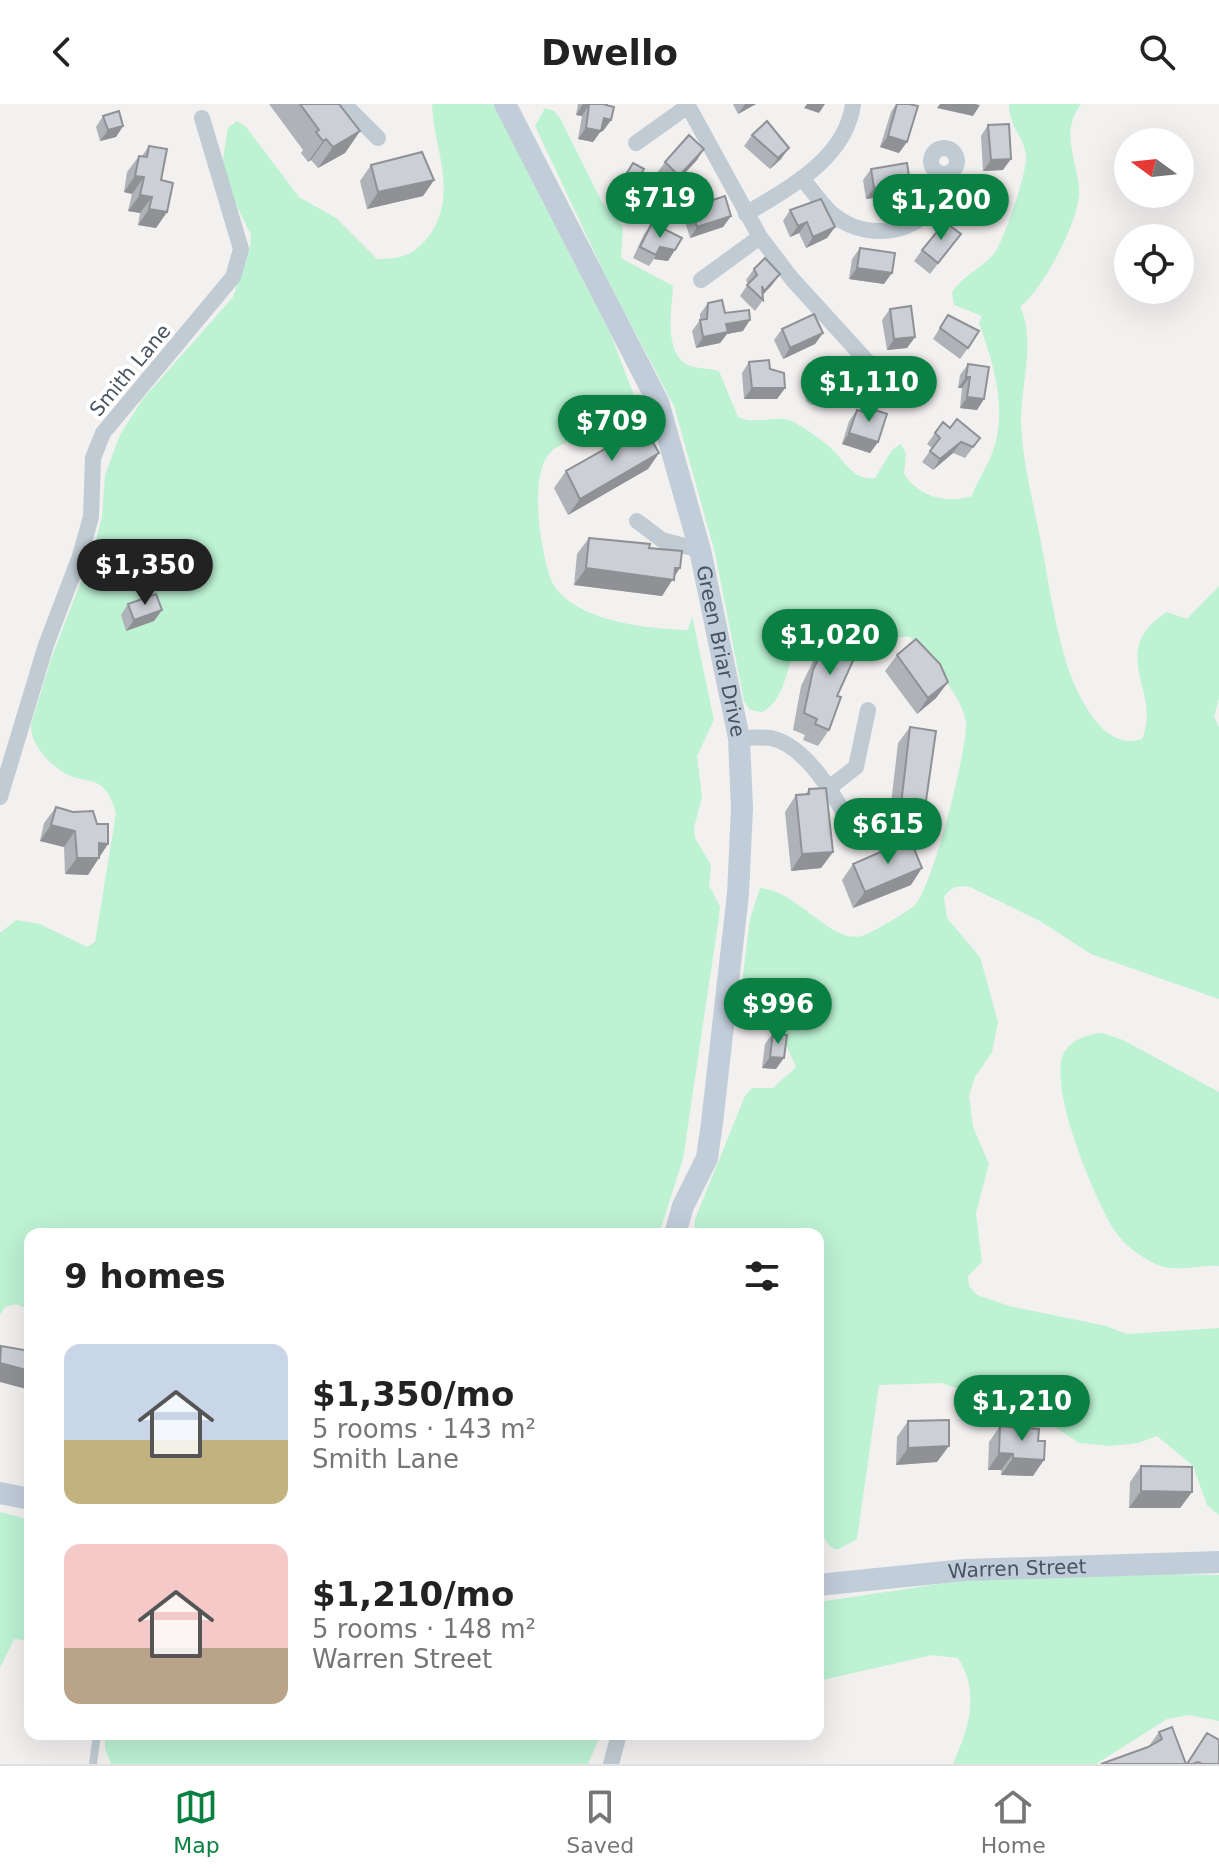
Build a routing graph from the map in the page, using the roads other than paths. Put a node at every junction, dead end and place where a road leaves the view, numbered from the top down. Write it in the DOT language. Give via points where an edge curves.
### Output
graph roads {
  1 [pos="344,104"];
  2 [pos="505,104"];
  3 [pos="853,104"];
  4 [pos="688,105"];
  5 [pos="202,118"];
  6 [pos="378,138"];
  7 [pos="636,143"];
  8 [pos="945,175"];
  9 [pos="802,178"];
  10 [pos="746,214"];
  11 [pos="760,237"];
  12 [pos="701,280"];
  13 [pos="869,365"];
  14 [pos="896,393"];
  15 [pos="813,397"];
  16 [pos="637,521"];
  17 [pos="700,550"];
  18 [pos="868,710"];
  19 [pos="739,738"];
  20 [pos="829,788"];
  21 [pos="0,797"];
  22 [pos="856,834"];
  23 [pos="677,1228"];
  24 [pos="0,1493"];
  25 [pos="24,1498"];
  26 [pos="1219,1562"];
  27 [pos="824,1584"];
  28 [pos="96,1740"];
  29 [pos="617,1740"];
  30 [pos="93,1764"];
  31 [pos="611,1764"];
  1 -- 6 [label="street"];
  2 -- 17 [label="street, Green Briar Drive" via="658,402"];
  3 -- 9 [label="street" via="843,137"];
  4 -- 7 [label="street"];
  4 -- 10 [label="street"];
  5 -- 21 [label="street, Smith Lane" via="241,249 233,277 103,433 93,458 91,517 80,556 46,645"];
  8 -- 9 [label="street" via="938,203 912,226 892,232 851,225 831,213"];
  9 -- 10 [label="street"];
  10 -- 11 [label="street"];
  11 -- 12 [label="street"];
  11 -- 13 [label="street"];
  13 -- 14 [label="street"];
  13 -- 15 [label="street"];
  16 -- 17 [label="street" via="662,540"];
  17 -- 19 [label="street, Green Briar Drive"];
  18 -- 20 [label="street" via="856,767"];
  19 -- 20 [label="street" via="773,738 802,757"];
  19 -- 23 [label="street, Green Briar Drive" via="738,894 712,1123 707,1158"];
  20 -- 22 [label="street"];
  24 -- 25 [label="street"];
  26 -- 27 [label="street, Warren Street" via="965,1570"];
  28 -- 30 [label="lane"];
  29 -- 31 [label="street"];
}
